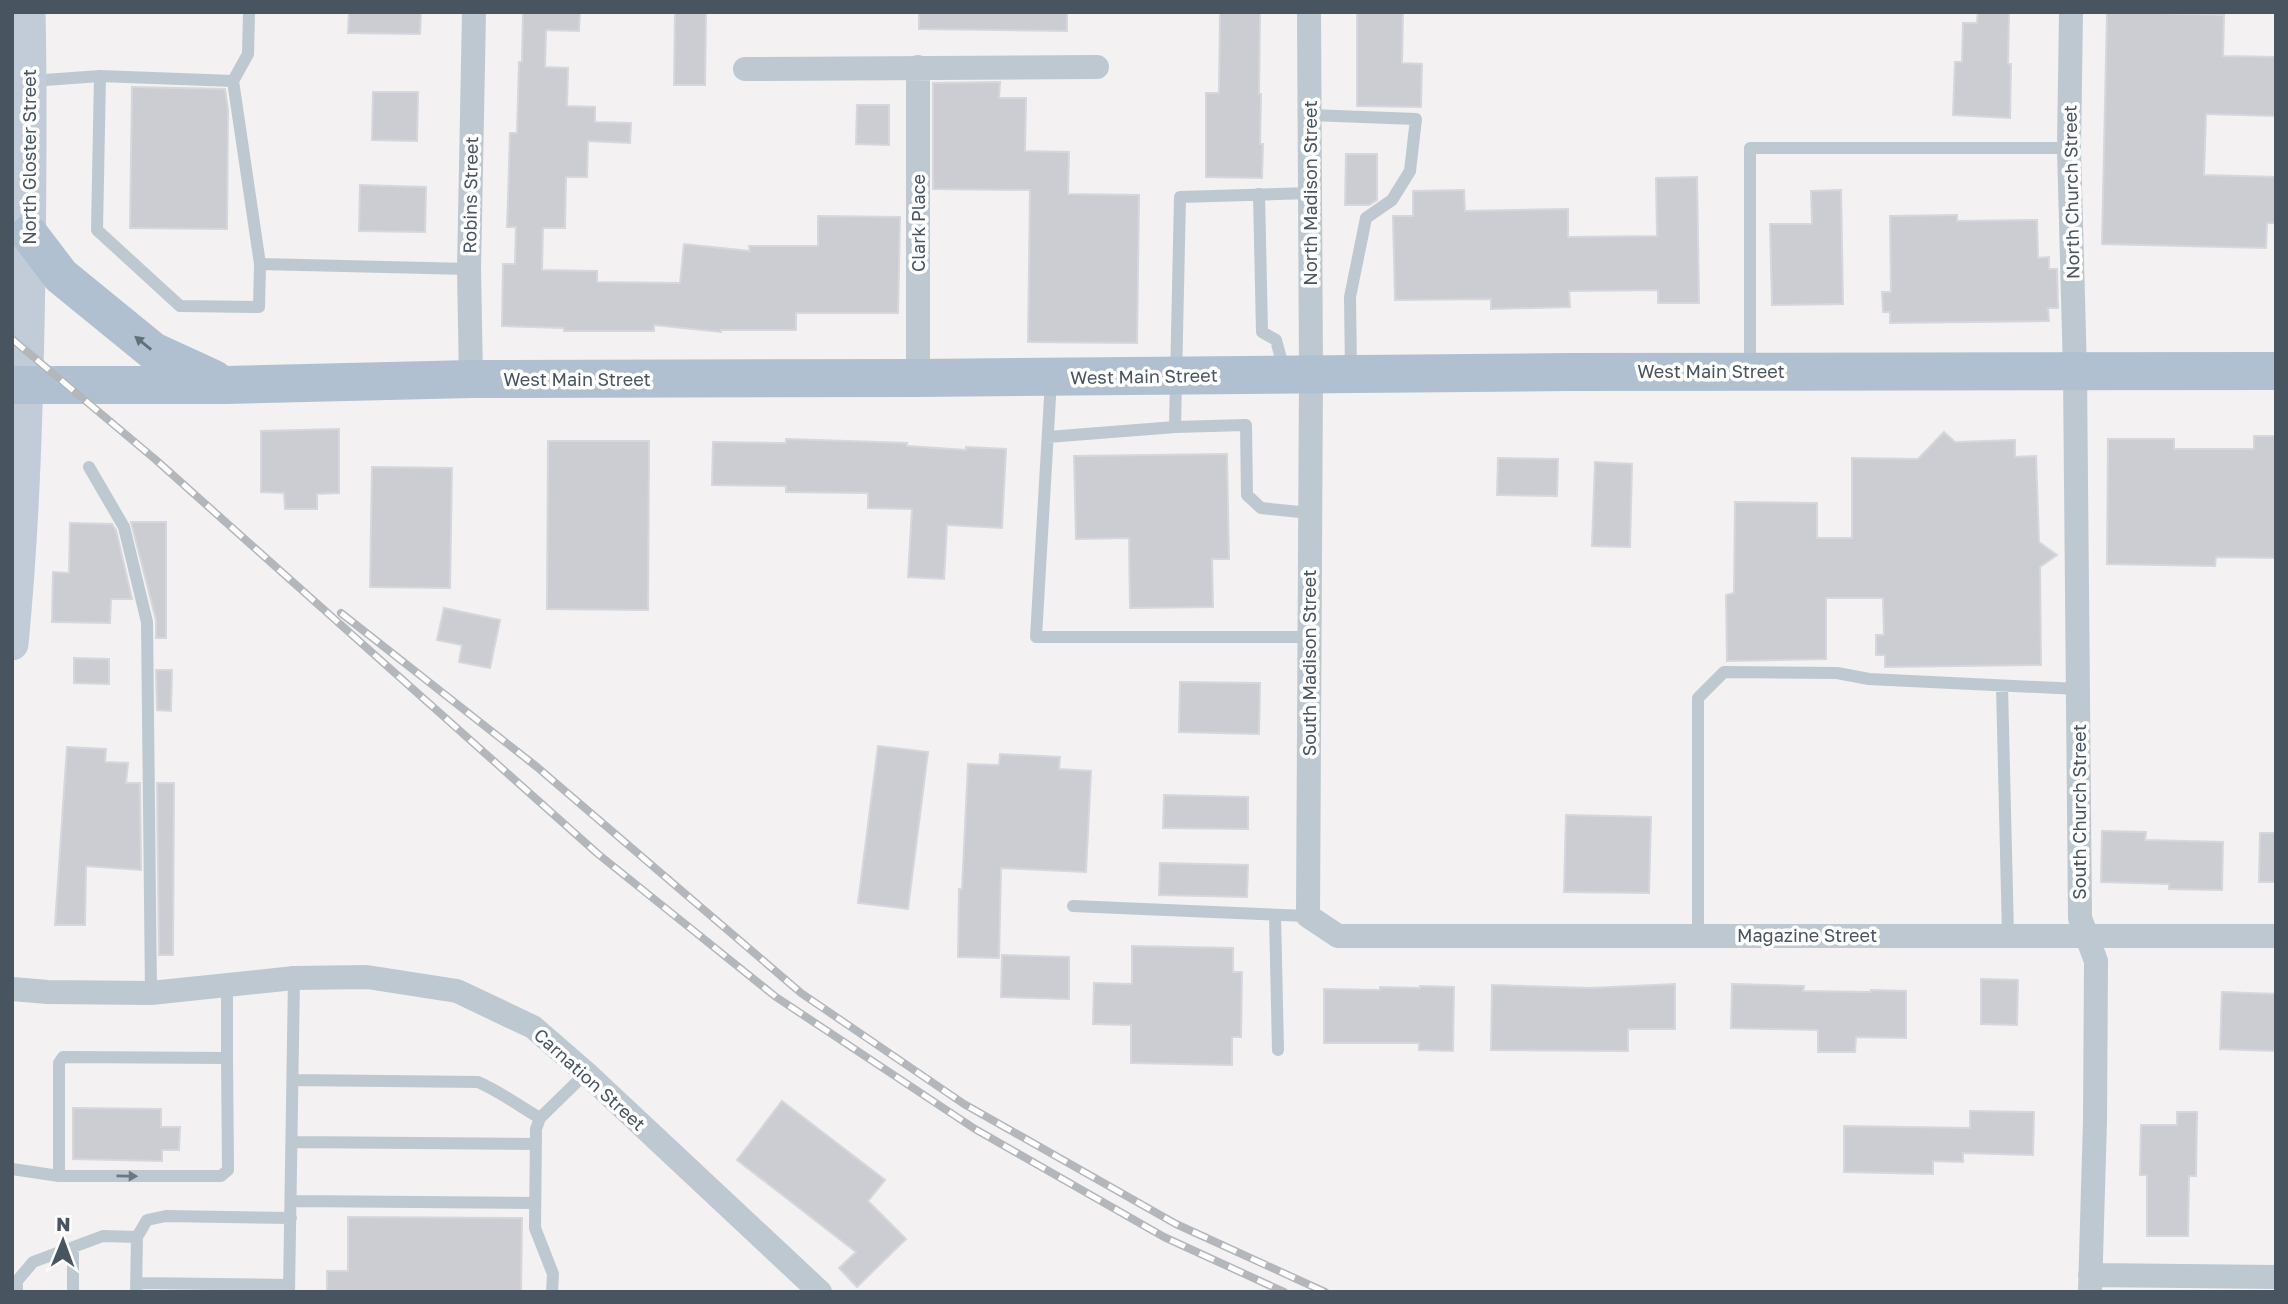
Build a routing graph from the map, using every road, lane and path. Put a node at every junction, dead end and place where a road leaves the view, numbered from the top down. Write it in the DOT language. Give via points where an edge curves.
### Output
graph roads {
  1 [pos="29,12"];
  2 [pos="249,12"];
  3 [pos="474,12"];
  4 [pos="1309,12"];
  5 [pos="2071,12"];
  6 [pos="1097,67"];
  7 [pos="918,68"];
  8 [pos="745,69"];
  9 [pos="100,76"];
  10 [pos="233,80"];
  11 [pos="31,81"];
  12 [pos="1310,115"];
  13 [pos="2069,148"];
  14 [pos="1310,193"];
  15 [pos="1259,194"];
  16 [pos="29,234"];
  17 [pos="260,264"];
  18 [pos="469,269"];
  19 [pos="1750,370"];
  20 [pos="2276,371"];
  21 [pos="2075,372"];
  22 [pos="1351,373"];
  23 [pos="1298,374"];
  24 [pos="1176,376"];
  25 [pos="1051,377"];
  26 [pos="471,379"];
  27 [pos="918,379"];
  28 [pos="20,385"];
  29 [pos="226,385"];
  30 [pos="1175,427"];
  31 [pos="1048,436"];
  32 [pos="89,467"];
  33 [pos="1310,513"];
  34 [pos="14,598"];
  35 [pos="1310,637"];
  36 [pos="12,643"];
  37 [pos="2002,685"];
  38 [pos="2078,689"];
  39 [pos="1073,906"];
  40 [pos="1275,915"];
  41 [pos="1308,916"];
  42 [pos="1698,935"];
  43 [pos="2008,935"];
  44 [pos="2087,936"];
  45 [pos="2276,936"];
  46 [pos="295,978"];
  47 [pos="227,985"];
  48 [pos="12,989"];
  49 [pos="151,993"];
  50 [pos="1278,1050"];
  51 [pos="228,1058"];
  52 [pos="586,1073"];
  53 [pos="293,1080"];
  54 [pos="540,1118"];
  55 [pos="292,1142"];
  56 [pos="536,1144"];
  57 [pos="12,1169"];
  58 [pos="59,1176"];
  59 [pos="292,1201"];
  60 [pos="535,1203"];
  61 [pos="291,1218"];
  62 [pos="137,1237"];
  63 [pos="73,1248"];
  64 [pos="2276,1277"];
  65 [pos="2090,1283"];
  66 [pos="137,1287"];
  67 [pos="289,1288"];
  68 [pos="17,1292"];
  69 [pos="73,1292"];
  70 [pos="552,1292"];
  71 [pos="820,1292"];
  1 -- 11 [label="main road, North Gloster Street"];
  2 -- 10 [label="lane" via="248,54"];
  3 -- 18 [label="street, Robins Street"];
  4 -- 12 [label="street, North Madison Street"];
  5 -- 13 [label="street, North Church Street"];
  6 -- 7 [label="street"];
  7 -- 8 [label="street"];
  7 -- 27 [label="street, Clark Place"];
  9 -- 10 [label="lane"];
  9 -- 11 [label="lane"];
  9 -- 17 [label="lane" via="97,230 180,306 259,307"];
  10 -- 17 [label="lane"];
  11 -- 16 [label="main road, North Gloster Street"];
  12 -- 14 [label="street, North Madison Street"];
  12 -- 22 [label="lane" via="1416,120 1410,171 1392,200 1366,218 1350,297"];
  13 -- 19 [label="lane" via="1750,148"];
  13 -- 21 [label="street, North Church Street"];
  14 -- 15 [label="lane"];
  14 -- 23 [label="street, North Madison Street"];
  15 -- 23 [label="lane" via="1262,332 1276,340"];
  15 -- 24 [label="lane" via="1180,197"];
  16 -- 28 [label="main road, North Gloster Street"];
  29 -- 16 [label="main road, one-way" via="153,351 61,276"];
  17 -- 18 [label="lane"];
  18 -- 26 [label="street, Robins Street"];
  19 -- 21 [label="main road, West Main Street"];
  19 -- 22 [label="main road, West Main Street"];
  20 -- 21 [label="main road, West Main Street"];
  21 -- 38 [label="street, South Church Street"];
  22 -- 23 [label="main road, West Main Street"];
  23 -- 24 [label="main road, West Main Street"];
  23 -- 33 [label="street, South Madison Street"];
  24 -- 25 [label="main road, West Main Street"];
  24 -- 30 [label="lane"];
  25 -- 27 [label="main road, West Main Street"];
  25 -- 31 [label="lane"];
  26 -- 27 [label="main road, West Main Street"];
  26 -- 29 [label="main road, West Main Street"];
  28 -- 29 [label="main road, West Main Street"];
  28 -- 34 [label="main road, North Gloster Street"];
  30 -- 31 [label="lane"];
  30 -- 33 [label="lane" via="1246,425 1247,495 1261,509"];
  31 -- 35 [label="lane" via="1036,637"];
  32 -- 49 [label="lane" via="124,527 147,622"];
  33 -- 35 [label="street, South Madison Street"];
  34 -- 36 [label="main road, North Gloster Street"];
  35 -- 41 [label="street, South Madison Street"];
  37 -- 38 [label="lane"];
  37 -- 42 [label="lane" via="1869,679 1837,673 1724,672 1698,698"];
  37 -- 43 [label="lane"];
  38 -- 44 [label="street, South Church Street" via="2080,918"];
  39 -- 40 [label="lane"];
  40 -- 41 [label="lane"];
  40 -- 50 [label="lane"];
  41 -- 42 [label="street, Magazine Street" via="1338,936"];
  42 -- 43 [label="street, Magazine Street"];
  43 -- 44 [label="street, Magazine Street"];
  44 -- 45 [label="street, Magazine Street"];
  44 -- 65 [label="street, South Church Street" via="2096,961"];
  46 -- 47 [label="street, Carnation Street"];
  46 -- 52 [label="street, Carnation Street" via="367,977 457,991 533,1027"];
  46 -- 53 [label="lane"];
  47 -- 49 [label="street, Carnation Street"];
  47 -- 51 [label="lane"];
  48 -- 49 [label="street, Carnation Street"];
  58 -- 51 [label="lane, one-way" via="221,1176 228,1170"];
  51 -- 58 [label="lane" via="63,1057 59,1063"];
  52 -- 54 [label="lane"];
  52 -- 71 [label="street, Carnation Street"];
  53 -- 54 [label="lane" via="478,1083"];
  53 -- 55 [label="lane"];
  54 -- 56 [label="lane"];
  55 -- 56 [label="lane"];
  55 -- 59 [label="lane"];
  56 -- 60 [label="lane"];
  57 -- 58 [label="lane"];
  59 -- 60 [label="lane"];
  59 -- 61 [label="lane"];
  60 -- 70 [label="lane" via="535,1228 553,1274"];
  61 -- 62 [label="lane" via="166,1216 147,1220"];
  61 -- 67 [label="lane"];
  62 -- 63 [label="lane" via="103,1236"];
  62 -- 66 [label="lane"];
  63 -- 68 [label="lane" via="33,1262 17,1281"];
  63 -- 69 [label="lane"];
  64 -- 65 [label="street"];
  66 -- 67 [label="lane"];
}
